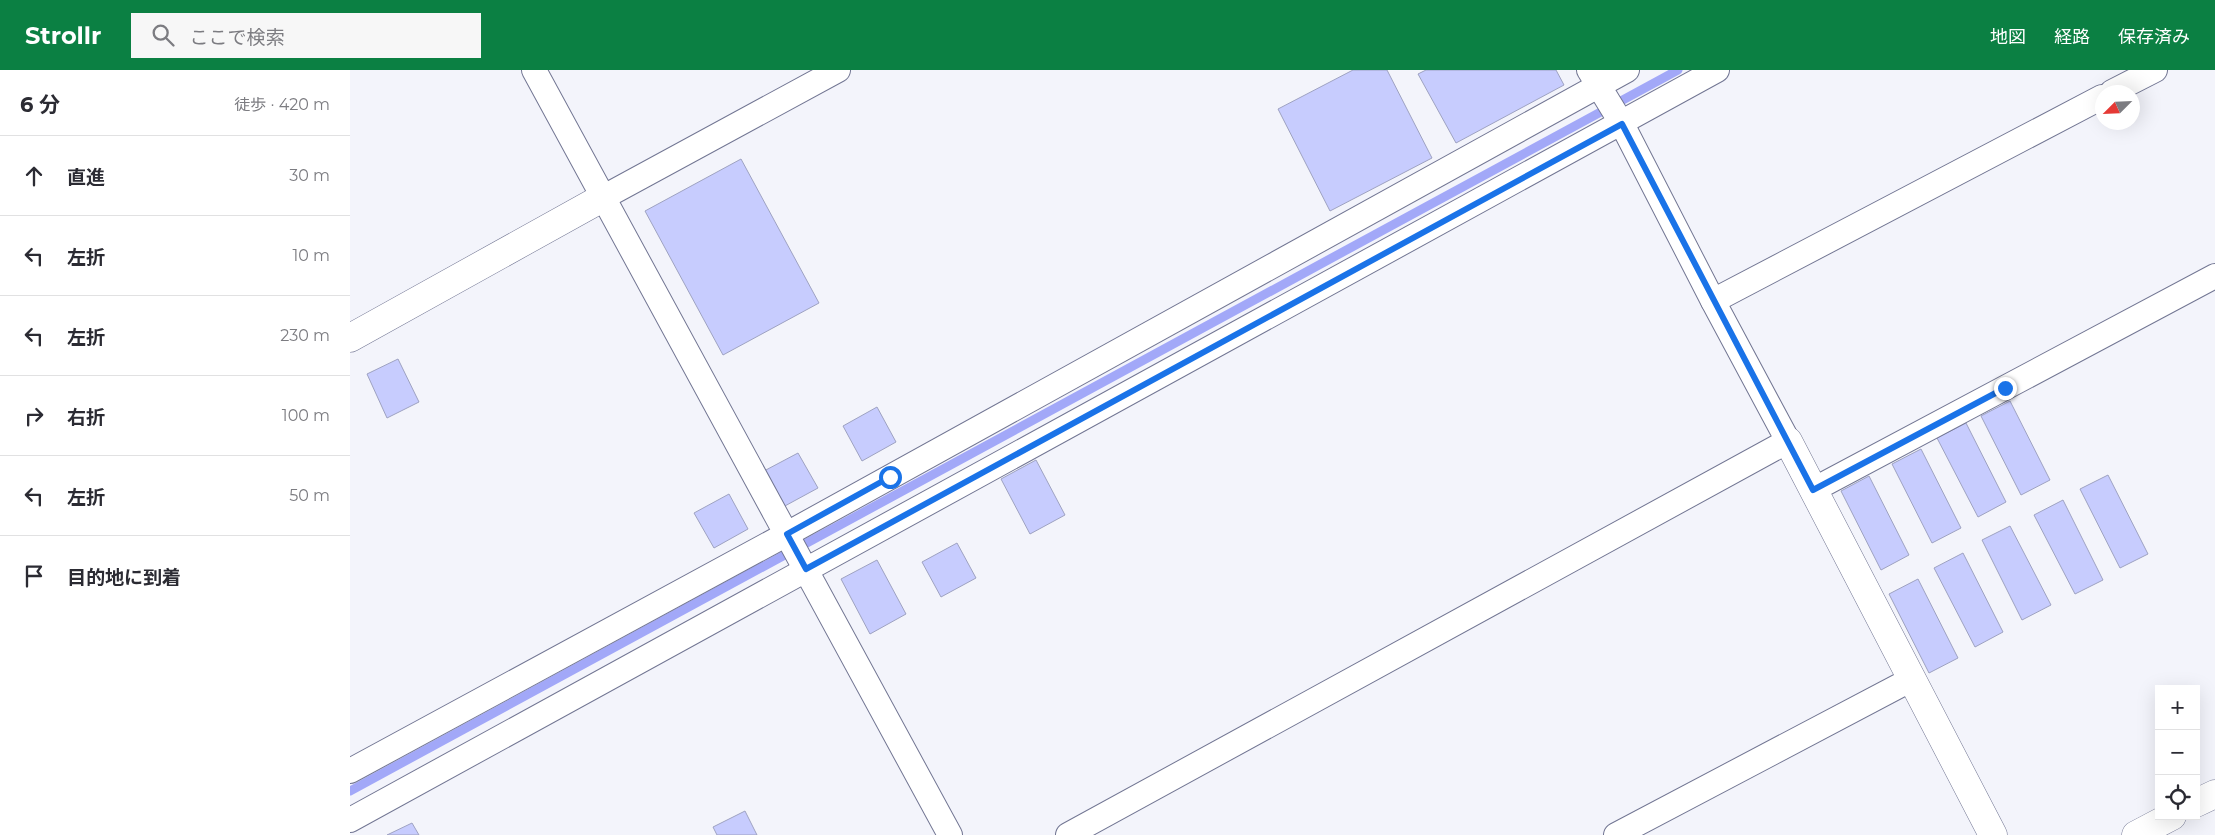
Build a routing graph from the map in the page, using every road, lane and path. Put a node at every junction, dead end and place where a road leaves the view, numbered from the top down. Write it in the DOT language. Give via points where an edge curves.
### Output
graph roads {
  1 [pos="534,70"];
  2 [pos="838,70"];
  3 [pos="1626,70"];
  4 [pos="1718,70"];
  5 [pos="2155,70"];
  6 [pos="1593,78"];
  7 [pos="2126,85"];
  8 [pos="2095,101"];
  9 [pos="1622,124"];
  10 [pos="604,197"];
  11 [pos="2215,276"];
  12 [pos="1713,301"];
  13 [pos="350,338"];
  14 [pos="1788,441"];
  15 [pos="1813,490"];
  16 [pos="787,534"];
  17 [pos="806,569"];
  18 [pos="1912,679"];
  19 [pos="350,771"];
  20 [pos="2215,794"];
  21 [pos="2200,802"];
  22 [pos="350,820"];
  23 [pos="2164,820"];
  24 [pos="950,835"];
  25 [pos="1068,835"];
  26 [pos="1616,835"];
  27 [pos="1994,835"];
  28 [pos="2136,835"];
  1 -- 10 [label="street"];
  2 -- 10 [label="street"];
  3 -- 6 [label="street"];
  4 -- 9 [label="street"];
  5 -- 7 [label="street"];
  6 -- 9 [label="street"];
  6 -- 16 [label="street"];
  8 -- 12 [label="street"];
  9 -- 12 [label="street"];
  9 -- 17 [label="street"];
  10 -- 13 [label="street"];
  10 -- 16 [label="street"];
  11 -- 15 [label="street"];
  12 -- 14 [label="street"];
  14 -- 15 [label="street"];
  14 -- 25 [label="street"];
  15 -- 18 [label="street"];
  16 -- 17 [label="street"];
  16 -- 19 [label="street"];
  17 -- 22 [label="street"];
  17 -- 24 [label="street"];
  18 -- 26 [label="street"];
  18 -- 27 [label="street"];
  20 -- 21 [label="street"];
  23 -- 28 [label="street"];
}
